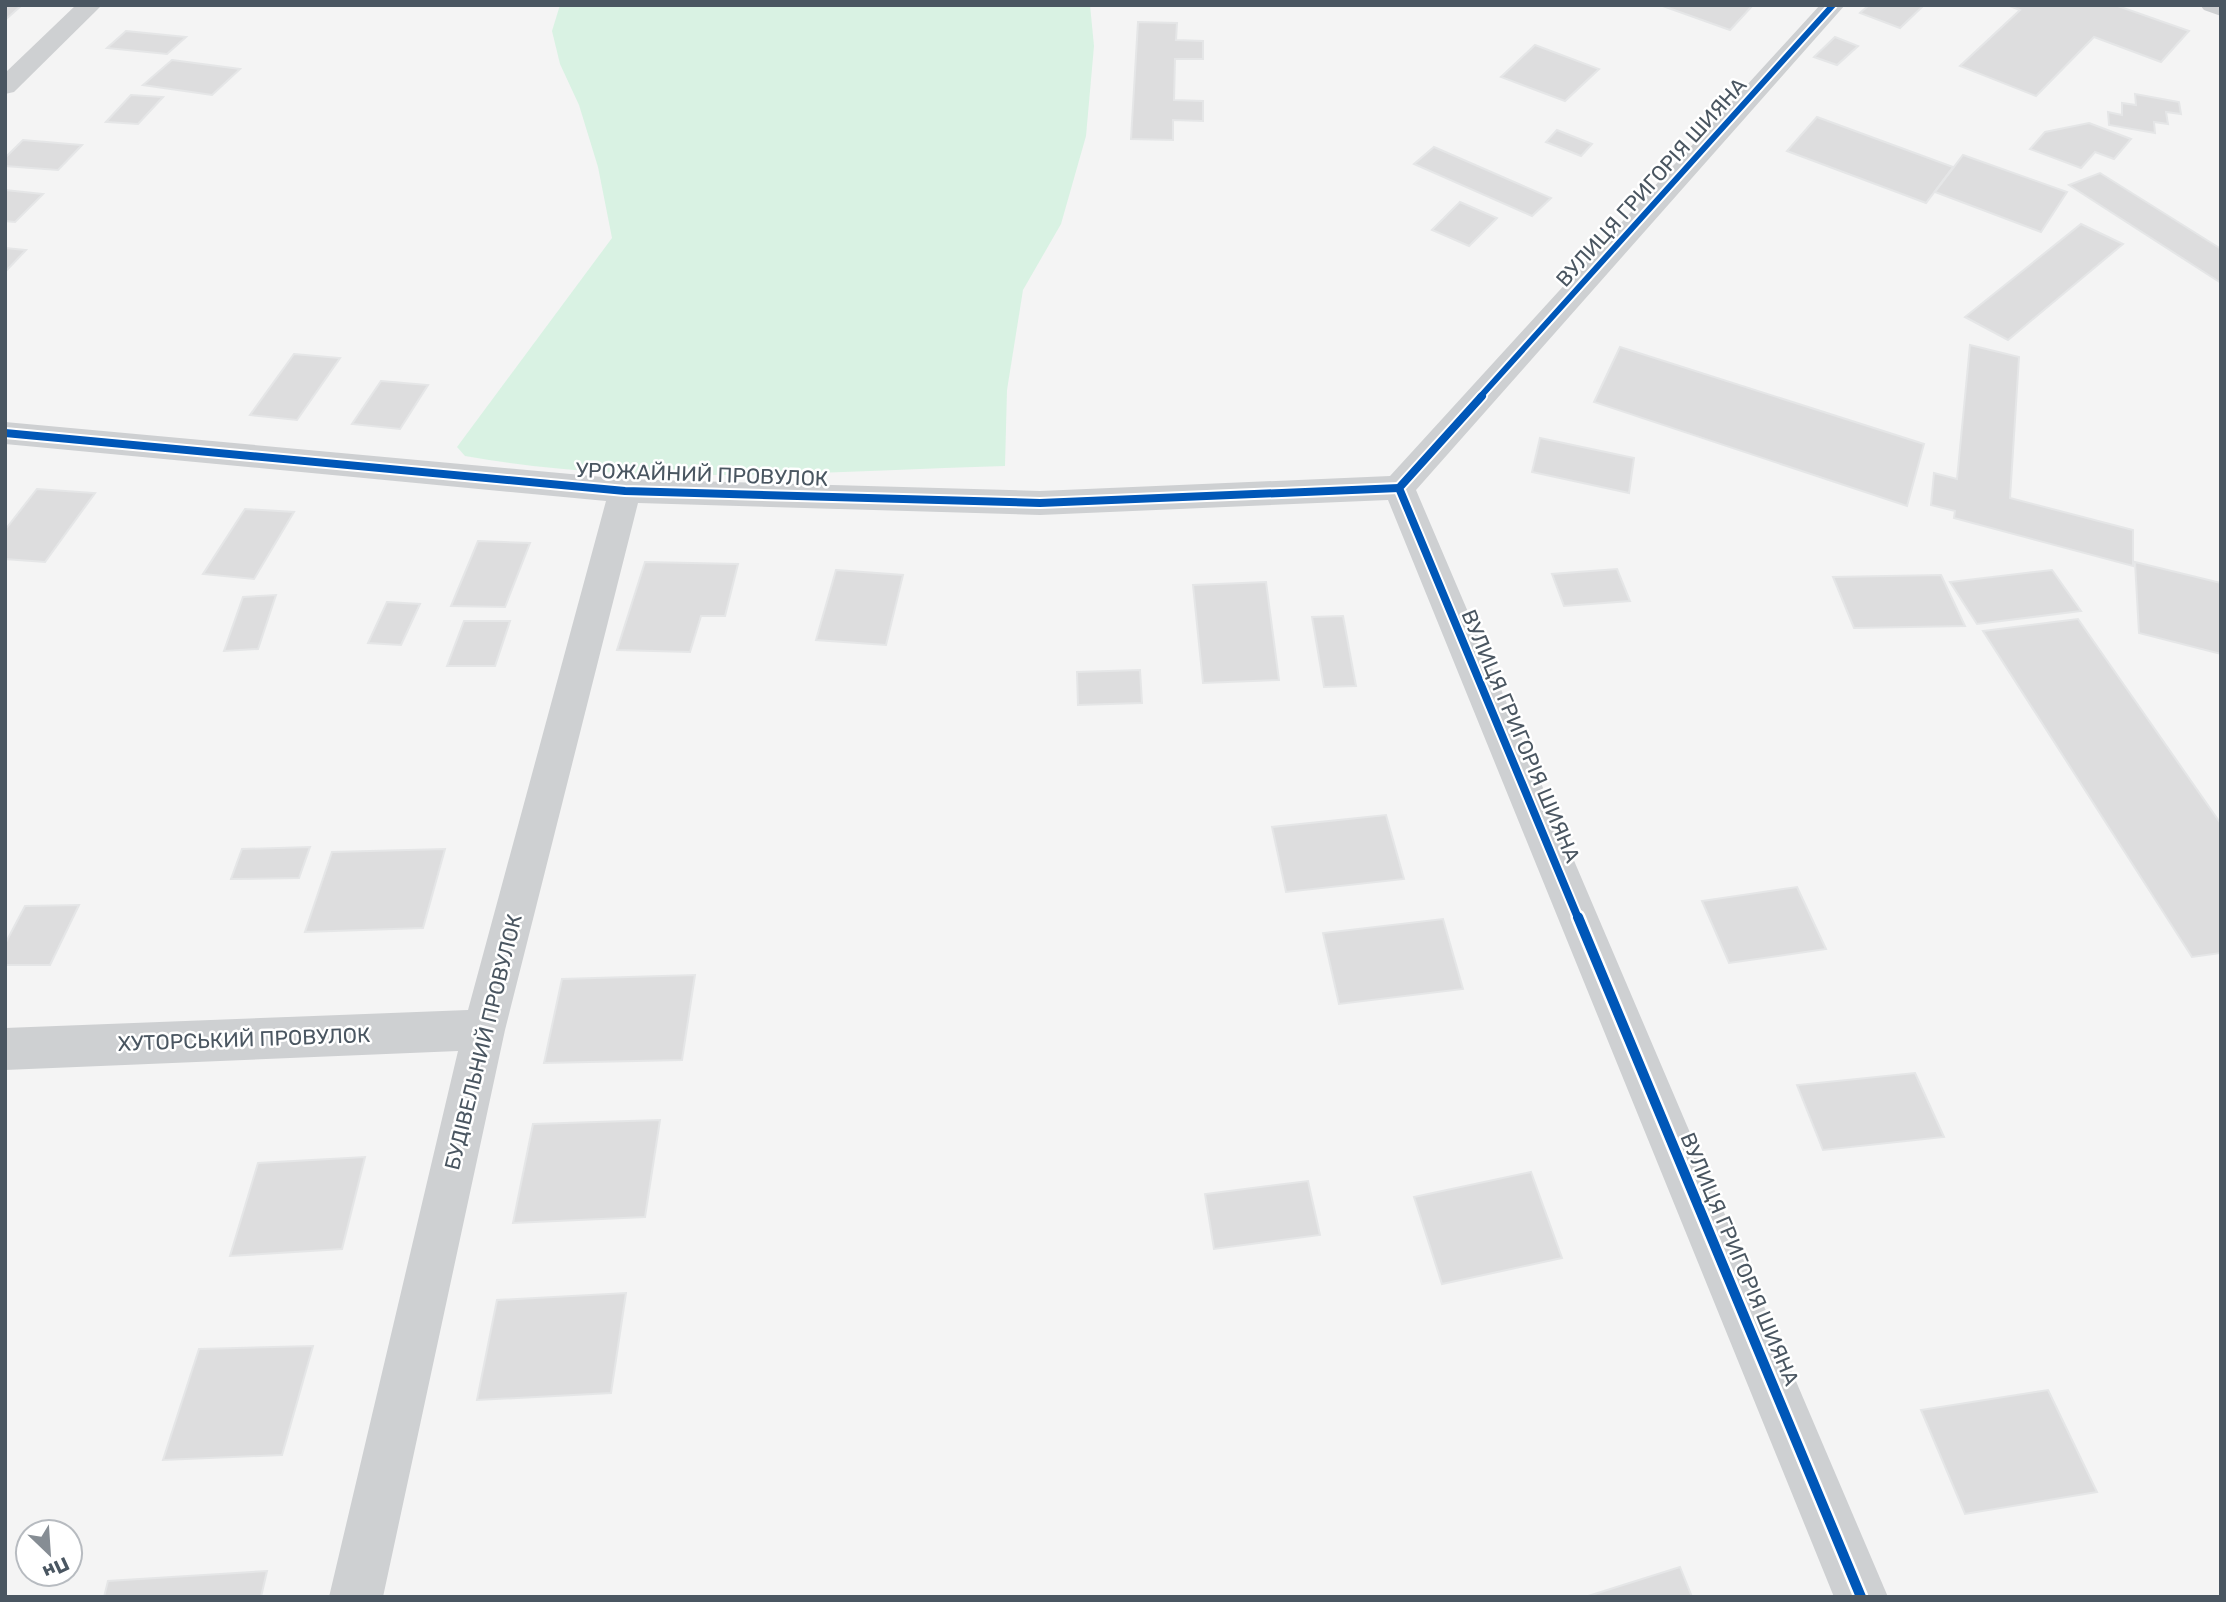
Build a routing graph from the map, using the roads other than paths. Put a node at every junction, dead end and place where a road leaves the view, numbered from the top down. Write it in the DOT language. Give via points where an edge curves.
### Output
graph roads {
  1 [pos="90,5"];
  2 [pos="1833,5"];
  3 [pos="2212,5"];
  4 [pos="2221,9"];
  5 [pos="5,87"];
  6 [pos="5,433"];
  7 [pos="1399,488"];
  8 [pos="625,491"];
  9 [pos="484,1030"];
  10 [pos="5,1049"];
  11 [pos="356,1597"];
  12 [pos="1861,1597"];
  1 -- 5 [label="street"];
  2 -- 7 [label="street, ВУЛИЦЯ ГРИГОРІЯ ШИЯНА"];
  3 -- 4 [label="street"];
  6 -- 8 [label="street, УРОЖАЙНИЙ ПРОВУЛОК"];
  7 -- 8 [label="street, УРОЖАЙНИЙ ПРОВУЛОК" via="1040,503"];
  7 -- 12 [label="street, ВУЛИЦЯ ГРИГОРІЯ ШИЯНА"];
  8 -- 9 [label="street, БУДІВЕЛЬНИЙ ПРОВУЛОК"];
  9 -- 10 [label="street, ХУТОРСЬКИЙ ПРОВУЛОК"];
  9 -- 11 [label="street, БУДІВЕЛЬНИЙ ПРОВУЛОК"];
}
